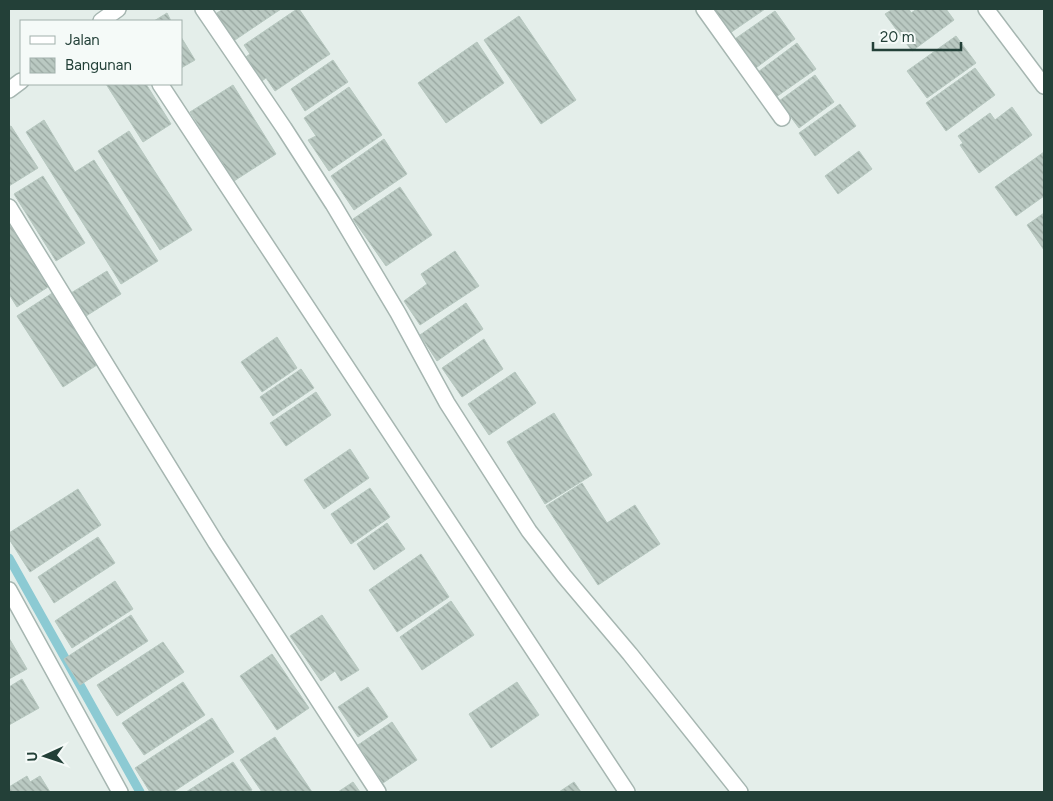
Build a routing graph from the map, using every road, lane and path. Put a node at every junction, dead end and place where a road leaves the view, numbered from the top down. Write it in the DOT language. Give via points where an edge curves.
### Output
graph roads {
  1 [pos="203,9"];
  2 [pos="704,9"];
  3 [pos="986,9"];
  4 [pos="20,82"];
  5 [pos="161,85"];
  6 [pos="1044,86"];
  7 [pos="9,90"];
  8 [pos="782,118"];
  9 [pos="9,208"];
  10 [pos="9,590"];
  11 [pos="120,792"];
  12 [pos="378,792"];
  13 [pos="627,792"];
  14 [pos="740,792"];
  1 -- 14 [label="street" via="333,204 447,403 530,531"];
  2 -- 8 [label="street"];
  3 -- 6 [label="street"];
  4 -- 7 [label="street"];
  5 -- 13 [label="street"];
  9 -- 12 [label="street" via="216,543"];
  10 -- 11 [label="street"];
}
